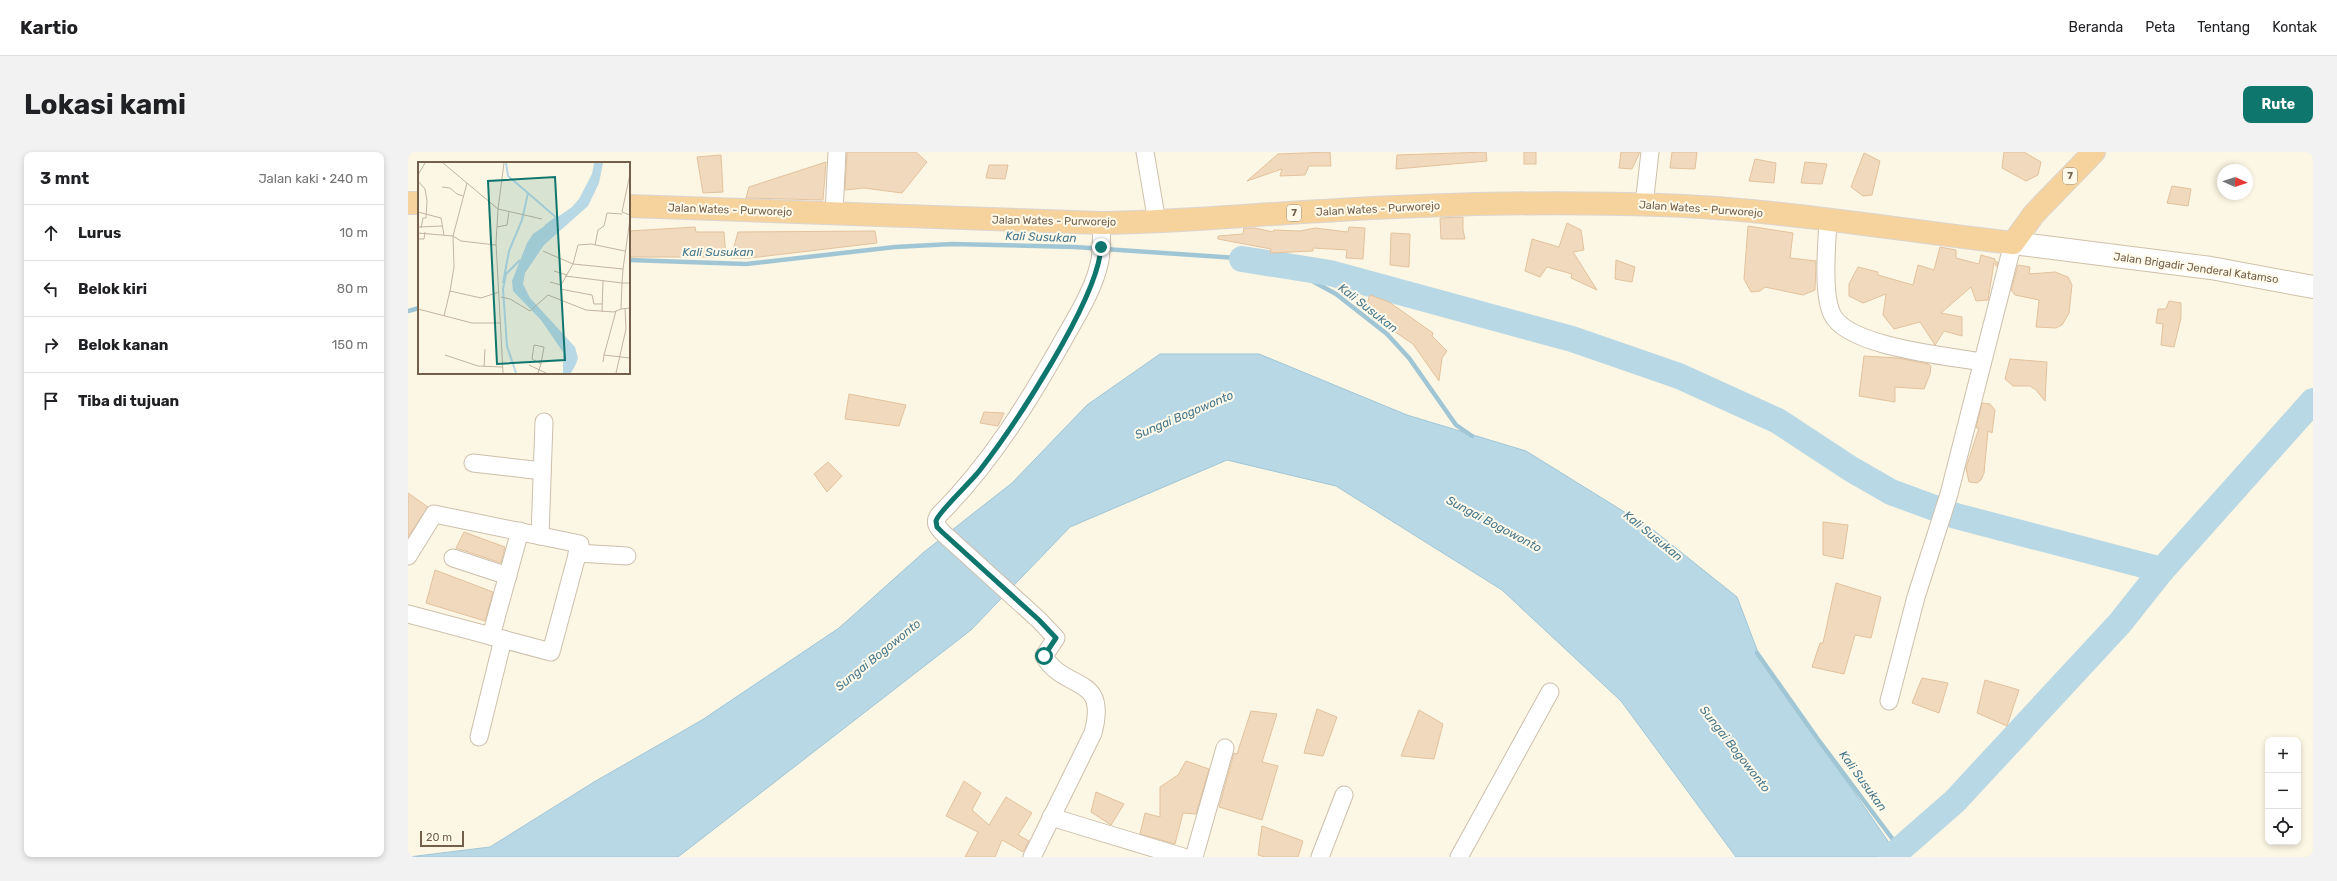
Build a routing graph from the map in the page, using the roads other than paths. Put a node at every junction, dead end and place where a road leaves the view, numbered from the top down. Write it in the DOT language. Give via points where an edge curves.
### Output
graph roads {
  1 [pos="838,152"];
  2 [pos="1145,152"];
  3 [pos="1650,152"];
  4 [pos="2094,152"];
  5 [pos="1644,205"];
  6 [pos="630,206"];
  7 [pos="834,213"];
  8 [pos="1828,219"];
  9 [pos="1157,222"];
  10 [pos="1101,230"];
  11 [pos="2013,242"];
  12 [pos="2313,287"];
  13 [pos="1982,362"];
  14 [pos="544,422"];
  15 [pos="473,463"];
  16 [pos="542,471"];
  17 [pos="520,531"];
  18 [pos="540,536"];
  19 [pos="577,553"];
  20 [pos="408,556"];
  21 [pos="627,556"];
  22 [pos="453,558"];
  23 [pos="508,576"];
  24 [pos="408,614"];
  25 [pos="497,637"];
  26 [pos="1550,692"];
  27 [pos="1889,701"];
  28 [pos="479,737"];
  29 [pos="1225,748"];
  30 [pos="1344,795"];
  31 [pos="1051,817"];
  32 [pos="1152,852"];
  33 [pos="1032,857"];
  34 [pos="1183,857"];
  35 [pos="1194,857"];
  36 [pos="1320,857"];
  37 [pos="1459,857"];
  1 -- 7 [label="street"];
  2 -- 9 [label="street"];
  3 -- 5 [label="street"];
  4 -- 11 [label="highway, 7" via="2047,201"];
  5 -- 8 [label="highway, Jalan Wates - Purworejo / 7"];
  5 -- 9 [label="highway, Jalan Wates - Purworejo / 7" via="1459,205"];
  6 -- 7 [label="highway, Jalan Wates - Purworejo / 7"];
  7 -- 10 [label="highway, Jalan Wates - Purworejo / 7"];
  8 -- 11 [label="highway, Jalan Wates - Purworejo / 7"];
  8 -- 13 [label="street" via="1827,284 1832,314 1841,326 1876,343"];
  9 -- 10 [label="highway, Jalan Wates - Purworejo / 7"];
  10 -- 31 [label="street" via="1100,260 1087,295 1049,365 997,448 967,487 937,518 936,525 1056,638 1044,656 1050,666 1090,691 1097,704 1098,717 1093,733"];
  11 -- 12 [label="main road, Jalan Brigadir Jenderal Katamso" via="2211,268"];
  11 -- 13 [label="street"];
  13 -- 27 [label="street" via="1949,494 1934,538"];
  14 -- 16 [label="street"];
  15 -- 16 [label="street"];
  16 -- 18 [label="street"];
  17 -- 18 [label="street"];
  17 -- 20 [label="street" via="434,514"];
  17 -- 23 [label="street"];
  18 -- 19 [label="street" via="580,544"];
  19 -- 21 [label="street"];
  19 -- 25 [label="street" via="551,652"];
  22 -- 23 [label="street"];
  23 -- 25 [label="street"];
  24 -- 25 [label="street"];
  25 -- 28 [label="street"];
  26 -- 37 [label="street"];
  29 -- 35 [label="street"];
  30 -- 36 [label="street"];
  31 -- 32 [label="street"];
  31 -- 33 [label="street"];
  32 -- 34 [label="street"];
}
